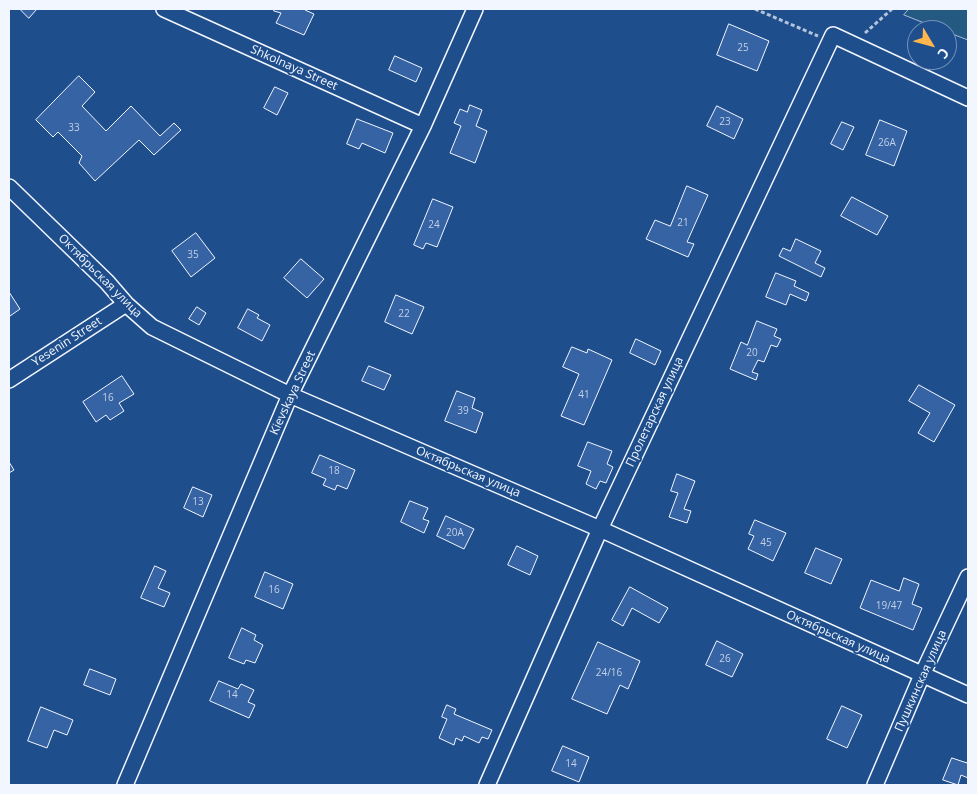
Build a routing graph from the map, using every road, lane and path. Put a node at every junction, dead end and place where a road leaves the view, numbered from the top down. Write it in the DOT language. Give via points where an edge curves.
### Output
graph roads {
  1 [pos="164,9"];
  2 [pos="475,9"];
  3 [pos="755,9"];
  4 [pos="892,9"];
  5 [pos="830,41"];
  6 [pos="852,44"];
  7 [pos="968,98"];
  8 [pos="423,126"];
  9 [pos="9,187"];
  10 [pos="126,304"];
  11 [pos="9,380"];
  12 [pos="290,395"];
  13 [pos="600,529"];
  14 [pos="968,577"];
  15 [pos="922,675"];
  16 [pos="968,695"];
  17 [pos="126,785"];
  18 [pos="487,785"];
  19 [pos="875,785"];
  1 -- 8 [label="street, Shkolnaya Street"];
  2 -- 8 [label="street, Kievskaya Street"];
  3 -- 5 [label="path"];
  4 -- 6 [label="path"];
  5 -- 6 [label="street" via="833,35"];
  5 -- 13 [label="street, Пролетарская улица"];
  6 -- 7 [label="street"];
  8 -- 12 [label="street, Kievskaya Street"];
  9 -- 10 [label="street, Октябрьская улица"];
  10 -- 11 [label="street, Yesenin Street"];
  10 -- 12 [label="street, Октябрьская улица" via="152,327"];
  12 -- 13 [label="street, Октябрьская улица"];
  12 -- 17 [label="street, Kievskaya Street"];
  13 -- 15 [label="street, Октябрьская улица"];
  13 -- 18 [label="street, Пролетарская улица"];
  14 -- 15 [label="street, Пушкинская улица"];
  15 -- 16 [label="street, Октябрьская улица"];
  15 -- 19 [label="street, Пушкинская улица"];
}
